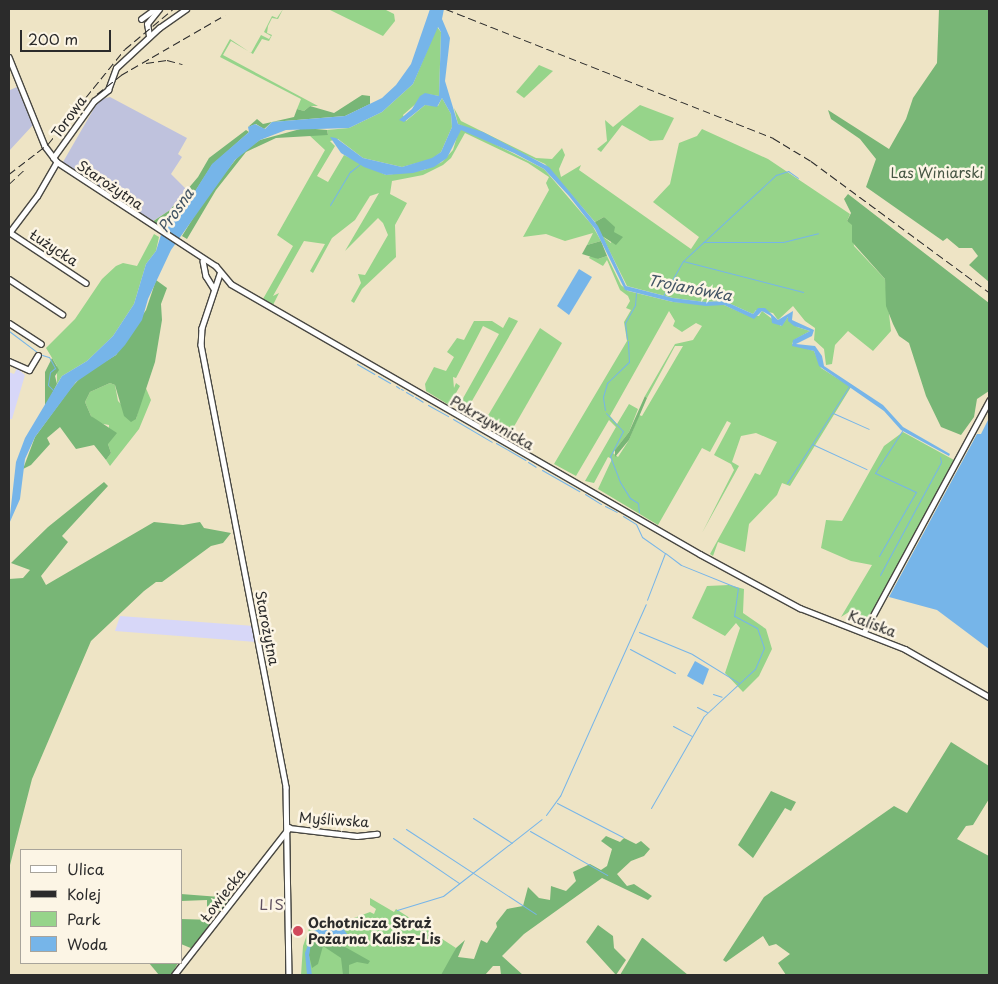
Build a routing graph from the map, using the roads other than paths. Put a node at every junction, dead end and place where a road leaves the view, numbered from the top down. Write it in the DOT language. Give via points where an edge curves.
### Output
graph roads {
  1 [pos="155,9"];
  2 [pos="160,9"];
  3 [pos="186,9"];
  4 [pos="141,19"];
  5 [pos="149,36"];
  6 [pos="9,57"];
  7 [pos="52,158"];
  8 [pos="57,162"];
  9 [pos="9,233"];
  10 [pos="203,260"];
  11 [pos="212,265"];
  12 [pos="206,269"];
  13 [pos="218,276"];
  14 [pos="9,279"];
  15 [pos="210,280"];
  16 [pos="86,283"];
  17 [pos="229,283"];
  18 [pos="215,290"];
  19 [pos="62,314"];
  20 [pos="9,323"];
  21 [pos="41,344"];
  22 [pos="38,355"];
  23 [pos="9,361"];
  24 [pos="989,401"];
  25 [pos="745,575"];
  26 [pos="864,632"];
  27 [pos="989,697"];
  28 [pos="289,828"];
  29 [pos="377,834"];
  30 [pos="174,975"];
  31 [pos="289,975"];
  1 -- 4 [label="street"];
  2 -- 5 [label="street" via="147,24"];
  3 -- 5 [label="street, Torowa"];
  5 -- 7 [label="street, Torowa" via="116,68 108,90 94,101"];
  6 -- 7 [label="street"];
  7 -- 8 [label="street, Starożytna"];
  8 -- 9 [label="street"];
  8 -- 10 [label="street, Starożytna"];
  9 -- 16 [label="street, Łużycka"];
  10 -- 11 [label="street"];
  10 -- 12 [label="street"];
  11 -- 12 [label="street"];
  11 -- 13 [label="street" via="218,268"];
  12 -- 15 [label="street"];
  13 -- 15 [label="street"];
  13 -- 17 [label="street, Pokrzywnicka"];
  13 -- 18 [label="street, Starożytna"];
  14 -- 19 [label="street"];
  15 -- 18 [label="street"];
  17 -- 18 [label="street"];
  17 -- 25 [label="street, Pokrzywnicka" via="700,554"];
  18 -- 28 [label="street, Starożytna" via="202,328 201,345 284,777"];
  20 -- 21 [label="street"];
  22 -- 23 [label="street" via="28,370"];
  24 -- 26 [label="street"];
  25 -- 26 [label="street, Kaliska" via="800,608"];
  26 -- 27 [label="street, Kaliska" via="905,650"];
  28 -- 29 [label="street, Myśliwska" via="357,836"];
  28 -- 30 [label="street, Łowiecka"];
  28 -- 31 [label="street, Starożytna"];
}
